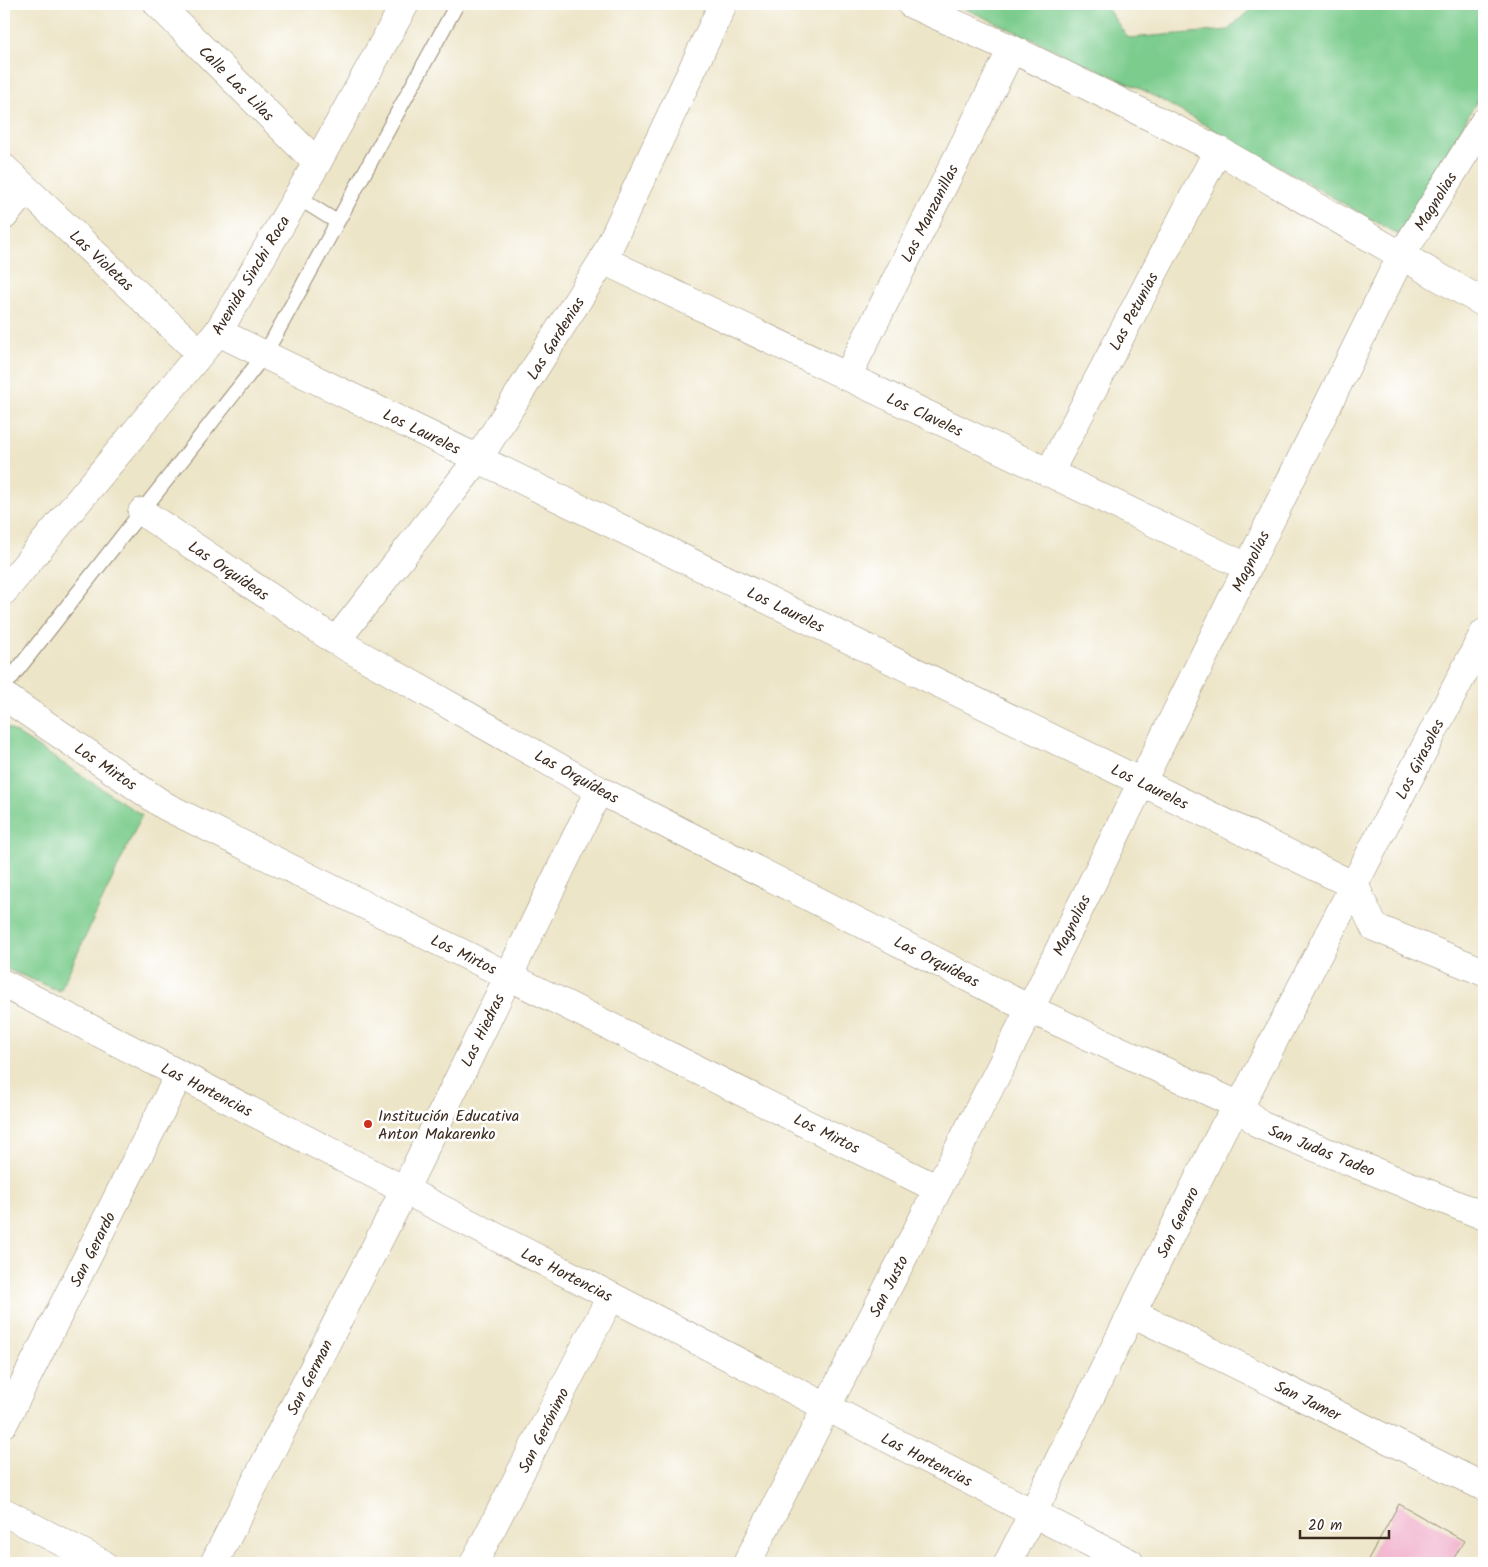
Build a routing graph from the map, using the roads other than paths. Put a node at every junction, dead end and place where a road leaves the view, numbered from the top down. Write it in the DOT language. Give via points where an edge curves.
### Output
graph roads {
  1 [pos="158,4"];
  2 [pos="405,4"];
  3 [pos="457,4"];
  4 [pos="724,4"];
  5 [pos="911,4"];
  6 [pos="1012,49"];
  7 [pos="1484,122"];
  8 [pos="1218,150"];
  9 [pos="317,163"];
  10 [pos="4,168"];
  11 [pos="26,189"];
  12 [pos="296,198"];
  13 [pos="4,216"];
  14 [pos="337,222"];
  15 [pos="1401,256"];
  16 [pos="603,260"];
  17 [pos="1484,303"];
  18 [pos="218,332"];
  19 [pos="200,353"];
  20 [pos="265,354"];
  21 [pos="847,377"];
  22 [pos="478,459"];
  23 [pos="1049,473"];
  24 [pos="142,512"];
  25 [pos="1247,567"];
  26 [pos="4,591"];
  27 [pos="1484,633"];
  28 [pos="336,641"];
  29 [pos="4,687"];
  30 [pos="4,696"];
  31 [pos="1142,782"];
  32 [pos="599,790"];
  33 [pos="1355,886"];
  34 [pos="1484,972"];
  35 [pos="508,975"];
  36 [pos="5,990"];
  37 [pos="1030,1009"];
  38 [pos="179,1075"];
  39 [pos="1240,1106"];
  40 [pos="938,1189"];
  41 [pos="404,1190"];
  42 [pos="1484,1216"];
  43 [pos="611,1296"];
  44 [pos="1132,1313"];
  45 [pos="826,1407"];
  46 [pos="4,1423"];
  47 [pos="1484,1488"];
  48 [pos="4,1512"];
  49 [pos="1033,1513"];
  50 [pos="102,1563"];
  51 [pos="214,1563"];
  52 [pos="474,1563"];
  53 [pos="747,1563"];
  54 [pos="1008,1563"];
  55 [pos="1130,1563"];
  1 -- 9 [label="street, Calle Las Lilas"];
  2 -- 9 [label="street, Avenida Sinchi Roca"];
  3 -- 14 [label="lane"];
  4 -- 16 [label="street, Las Gardenias"];
  5 -- 6 [label="street"];
  6 -- 8 [label="street"];
  6 -- 21 [label="street, Las Manzanillas"];
  7 -- 15 [label="street, Magnolias"];
  8 -- 15 [label="street"];
  8 -- 23 [label="street, Las Petunias"];
  9 -- 12 [label="street, Avenida Sinchi Roca"];
  10 -- 11 [label="street, Las Violetas"];
  11 -- 13 [label="street"];
  11 -- 19 [label="street, Las Violetas"];
  12 -- 14 [label="lane"];
  12 -- 18 [label="street, Avenida Sinchi Roca"];
  14 -- 20 [label="lane"];
  15 -- 17 [label="street"];
  15 -- 25 [label="street, Magnolias"];
  16 -- 21 [label="street, Los Claveles"];
  16 -- 22 [label="street, Las Gardenias"];
  18 -- 19 [label="street, Avenida Sinchi Roca"];
  18 -- 20 [label="street, Los Laureles"];
  19 -- 26 [label="street, Avenida Sinchi Roca"];
  20 -- 22 [label="street, Los Laureles"];
  20 -- 24 [label="lane"];
  21 -- 23 [label="street, Los Claveles"];
  22 -- 28 [label="street, Las Gardenias"];
  22 -- 31 [label="street, Los Laureles"];
  23 -- 25 [label="street, Los Claveles"];
  24 -- 28 [label="street, Las Orquídeas"];
  24 -- 29 [label="lane"];
  25 -- 31 [label="street, Magnolias"];
  27 -- 33 [label="street, Los Girasoles"];
  28 -- 32 [label="street, Las Orquídeas"];
  30 -- 35 [label="street, Los Mirtos" via="165,806"];
  31 -- 33 [label="street, Los Laureles"];
  31 -- 37 [label="street, Magnolias"];
  32 -- 35 [label="street, Las Hiedras"];
  32 -- 37 [label="street, Las Orquídeas"];
  33 -- 34 [label="street" via="1374,927"];
  33 -- 39 [label="street, San Genaro"];
  35 -- 40 [label="street, Los Mirtos"];
  35 -- 41 [label="street, Las Hiedras"];
  36 -- 38 [label="street, Las Hortencias"];
  37 -- 39 [label="street, San Judas Tadeo"];
  37 -- 40 [label="street, San Justo"];
  38 -- 41 [label="street, Las Hortencias"];
  38 -- 46 [label="street, San Gerardo"];
  39 -- 42 [label="street, San Judas Tadeo" via="1260,1125"];
  39 -- 44 [label="street, San Genaro" via="1224,1127"];
  40 -- 45 [label="street, San Justo"];
  41 -- 43 [label="street, Las Hortencias"];
  41 -- 51 [label="street, San German"];
  43 -- 45 [label="street, Las Hortencias"];
  43 -- 52 [label="street, San Gerónimo"];
  44 -- 47 [label="street, San Jamer"];
  44 -- 49 [label="street, San Genaro"];
  45 -- 49 [label="street, Las Hortencias"];
  45 -- 53 [label="street, San Justo"];
  48 -- 50 [label="street"];
  49 -- 54 [label="street, San Genaro"];
  49 -- 55 [label="street, Las Hortencias"];
}
